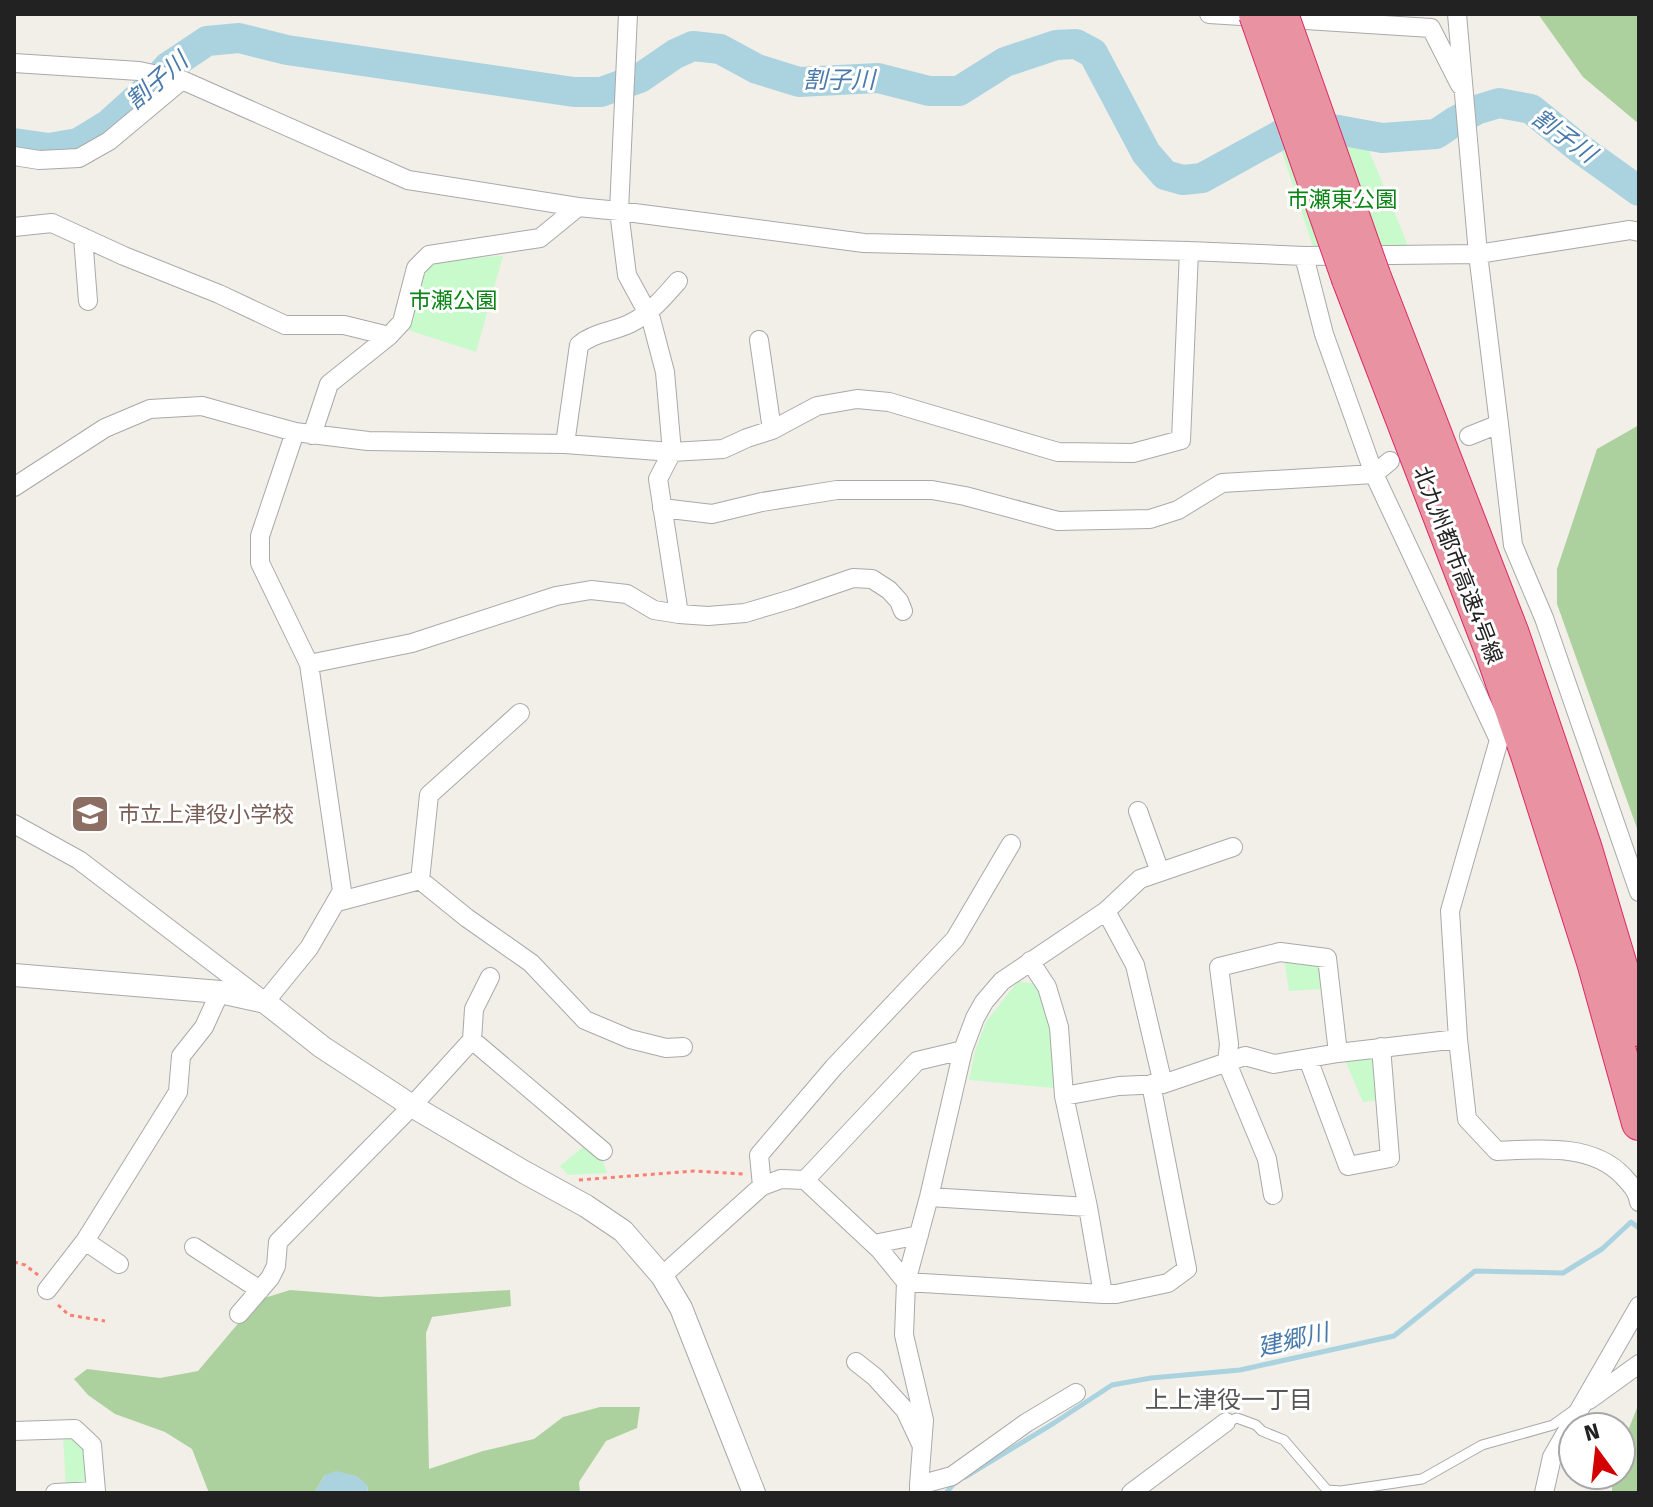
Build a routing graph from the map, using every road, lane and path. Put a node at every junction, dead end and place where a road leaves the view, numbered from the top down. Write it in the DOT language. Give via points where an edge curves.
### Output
graph roads {
  1 [pos="628,14"];
  2 [pos="1209,14"];
  3 [pos="1256,14"];
  4 [pos="1281,14"];
  5 [pos="1457,14"];
  6 [pos="1434,21"];
  7 [pos="14,63"];
  8 [pos="175,79"];
  9 [pos="1465,95"];
  10 [pos="14,156"];
  11 [pos="578,207"];
  12 [pos="619,211"];
  13 [pos="14,227"];
  14 [pos="1639,232"];
  15 [pos="83,237"];
  16 [pos="1189,251"];
  17 [pos="1478,254"];
  18 [pos="1304,256"];
  19 [pos="1361,277"];
  20 [pos="678,281"];
  21 [pos="88,301"];
  22 [pos="647,312"];
  23 [pos="389,336"];
  24 [pos="759,340"];
  25 [pos="1499,424"];
  26 [pos="772,430"];
  27 [pos="304,433"];
  28 [pos="1469,436"];
  29 [pos="565,444"];
  30 [pos="672,452"];
  31 [pos="1390,461"];
  32 [pos="1374,474"];
  33 [pos="14,487"];
  34 [pos="662,508"];
  35 [pos="903,611"];
  36 [pos="679,614"];
  37 [pos="309,664"];
  38 [pos="520,713"];
  39 [pos="1138,811"];
  40 [pos="14,824"];
  41 [pos="1011,844"];
  42 [pos="1233,847"];
  43 [pos="1160,872"];
  44 [pos="420,880"];
  45 [pos="1639,892"];
  46 [pos="337,902"];
  47 [pos="1106,911"];
  48 [pos="1030,961"];
  49 [pos="14,975"];
  50 [pos="490,977"];
  51 [pos="220,992"];
  52 [pos="265,1002"];
  53 [pos="1639,1029"];
  54 [pos="1458,1039"];
  55 [pos="472,1040"];
  56 [pos="683,1047"];
  57 [pos="1381,1047"];
  58 [pos="963,1050"];
  59 [pos="1338,1053"];
  60 [pos="1308,1059"];
  61 [pos="1227,1063"];
  62 [pos="1157,1084"];
  63 [pos="1064,1096"];
  64 [pos="412,1106"];
  65 [pos="1639,1123"];
  66 [pos="603,1151"];
  67 [pos="761,1180"];
  68 [pos="805,1180"];
  69 [pos="543,1182"];
  70 [pos="1273,1195"];
  71 [pos="929,1197"];
  72 [pos="1639,1202"];
  73 [pos="1088,1207"];
  74 [pos="919,1235"];
  75 [pos="85,1241"];
  76 [pos="874,1244"];
  77 [pos="194,1247"];
  78 [pos="119,1264"];
  79 [pos="662,1276"];
  80 [pos="906,1282"];
  81 [pos="47,1290"];
  82 [pos="260,1290"];
  83 [pos="1103,1294"];
  84 [pos="1639,1306"];
  85 [pos="239,1314"];
  86 [pos="856,1362"];
  87 [pos="1639,1364"];
  88 [pos="1076,1393"];
  89 [pos="1584,1404"];
  90 [pos="1226,1422"];
  91 [pos="14,1431"];
  92 [pos="922,1446"];
  93 [pos="919,1489"];
  94 [pos="55,1493"];
  95 [pos="754,1493"];
  96 [pos="1131,1493"];
  97 [pos="1544,1493"];
  1 -- 12 [label="street"];
  2 -- 6 [label="street"];
  3 -- 19 [label="highway, 北九州都市高速4号線, bridge"];
  4 -- 19 [label="highway, 北九州都市高速4号線, bridge"];
  5 -- 9 [label="street"];
  6 -- 9 [label="street"];
  7 -- 8 [label="street" via="139,71"];
  8 -- 10 [label="street" via="109,141 79,158"];
  8 -- 11 [label="street" via="408,180"];
  9 -- 17 [label="street"];
  11 -- 12 [label="street"];
  11 -- 23 [label="street" via="540,238 429,255 416,268 402,322"];
  12 -- 16 [label="street" via="864,243"];
  12 -- 22 [label="street" via="627,275"];
  13 -- 15 [label="street" via="52,223"];
  14 -- 17 [label="street"];
  15 -- 21 [label="street"];
  15 -- 23 [label="street" via="285,325 344,325"];
  16 -- 18 [label="street"];
  16 -- 26 [label="street" via="1181,440 1133,453 1058,452 889,402 857,399 817,406"];
  17 -- 18 [label="street"];
  17 -- 25 [label="street"];
  18 -- 32 [label="street" via="1324,334"];
  19 -- 53 [label="highway, 北九州都市高速4号線" via="1512,634"];
  19 -- 65 [label="highway, 北九州都市高速4号線" via="1528,755"];
  20 -- 22 [label="street"];
  22 -- 29 [label="street" via="579,345"];
  22 -- 30 [label="street" via="665,372"];
  23 -- 27 [label="street" via="329,384"];
  24 -- 26 [label="street"];
  25 -- 28 [label="street"];
  25 -- 45 [label="street" via="1513,545 1544,618"];
  26 -- 30 [label="street" via="723,449"];
  27 -- 29 [label="street" via="368,441"];
  27 -- 33 [label="street" via="202,406 150,409 105,428"];
  27 -- 37 [label="street" via="260,536 260,563"];
  29 -- 30 [label="street"];
  30 -- 34 [label="street" via="658,479"];
  31 -- 32 [label="street"];
  32 -- 34 [label="street" via="1222,483 1178,510 1150,519 1058,521 932,490 837,490 712,514"];
  32 -- 54 [label="street" via="1499,740 1450,911"];
  34 -- 36 [label="street"];
  35 -- 36 [label="street" via="889,590 872,579 853,578 745,613"];
  36 -- 37 [label="street" via="654,610 627,594 591,590 556,596 412,643"];
  37 -- 46 [label="street" via="342,891"];
  38 -- 44 [label="street" via="429,795"];
  39 -- 43 [label="street"];
  40 -- 52 [label="street" via="79,860"];
  41 -- 67 [label="street" via="955,939 759,1155"];
  42 -- 43 [label="street"];
  43 -- 47 [label="street" via="1140,879"];
  44 -- 46 [label="street"];
  44 -- 56 [label="street" via="531,963 585,1020 630,1039"];
  46 -- 52 [label="street" via="309,948"];
  47 -- 48 [label="street"];
  47 -- 62 [label="street" via="1135,965"];
  48 -- 58 [label="street" via="984,1002"];
  48 -- 63 [label="street" via="1047,987 1059,1027"];
  49 -- 51 [label="street"];
  50 -- 55 [label="street" via="474,1009"];
  51 -- 52 [label="street"];
  51 -- 75 [label="street" via="204,1027 181,1056 178,1092"];
  52 -- 64 [label="street"];
  54 -- 57 [label="street"];
  54 -- 72 [label="street" via="1467,1119 1497,1151 1588,1154 1616,1169 1637,1191"];
  55 -- 64 [label="street"];
  55 -- 66 [label="street"];
  57 -- 59 [label="street"];
  57 -- 60 [label="street" via="1390,1158 1348,1166"];
  58 -- 68 [label="street" via="917,1061"];
  58 -- 71 [label="street"];
  59 -- 60 [label="street"];
  59 -- 61 [label="street" via="1327,958 1280,952 1219,967"];
  60 -- 61 [label="street" via="1274,1064 1245,1056"];
  61 -- 62 [label="street"];
  61 -- 70 [label="street" via="1267,1159"];
  62 -- 63 [label="street"];
  62 -- 83 [label="street" via="1187,1269 1168,1283"];
  63 -- 73 [label="street"];
  64 -- 69 [label="street"];
  64 -- 82 [label="street" via="278,1242 276,1266"];
  67 -- 68 [label="street"];
  67 -- 69 [label="path" via="694,1171"];
  67 -- 79 [label="street"];
  68 -- 76 [label="street"];
  69 -- 79 [label="street" via="623,1231"];
  71 -- 73 [label="street"];
  71 -- 74 [label="street"];
  73 -- 83 [label="street"];
  74 -- 76 [label="street"];
  74 -- 80 [label="street"];
  75 -- 78 [label="street"];
  75 -- 81 [label="street"];
  76 -- 80 [label="street"];
  77 -- 82 [label="street"];
  79 -- 95 [label="street" via="681,1308"];
  80 -- 83 [label="street"];
  80 -- 92 [label="street" via="904,1335 924,1420"];
  82 -- 85 [label="street"];
  84 -- 89 [label="street"];
  86 -- 92 [label="street" via="905,1410"];
  87 -- 89 [label="street"];
  88 -- 93 [label="street" via="952,1476"];
  89 -- 90 [label="lane" via="1553,1425 1482,1445 1422,1479 1341,1491 1327,1490 1284,1440 1237,1418"];
  89 -- 97 [label="street" via="1552,1457"];
  90 -- 96 [label="street"];
  91 -- 94 [label="street" via="75,1429 92,1445 96,1491"];
  92 -- 93 [label="street"];
}
